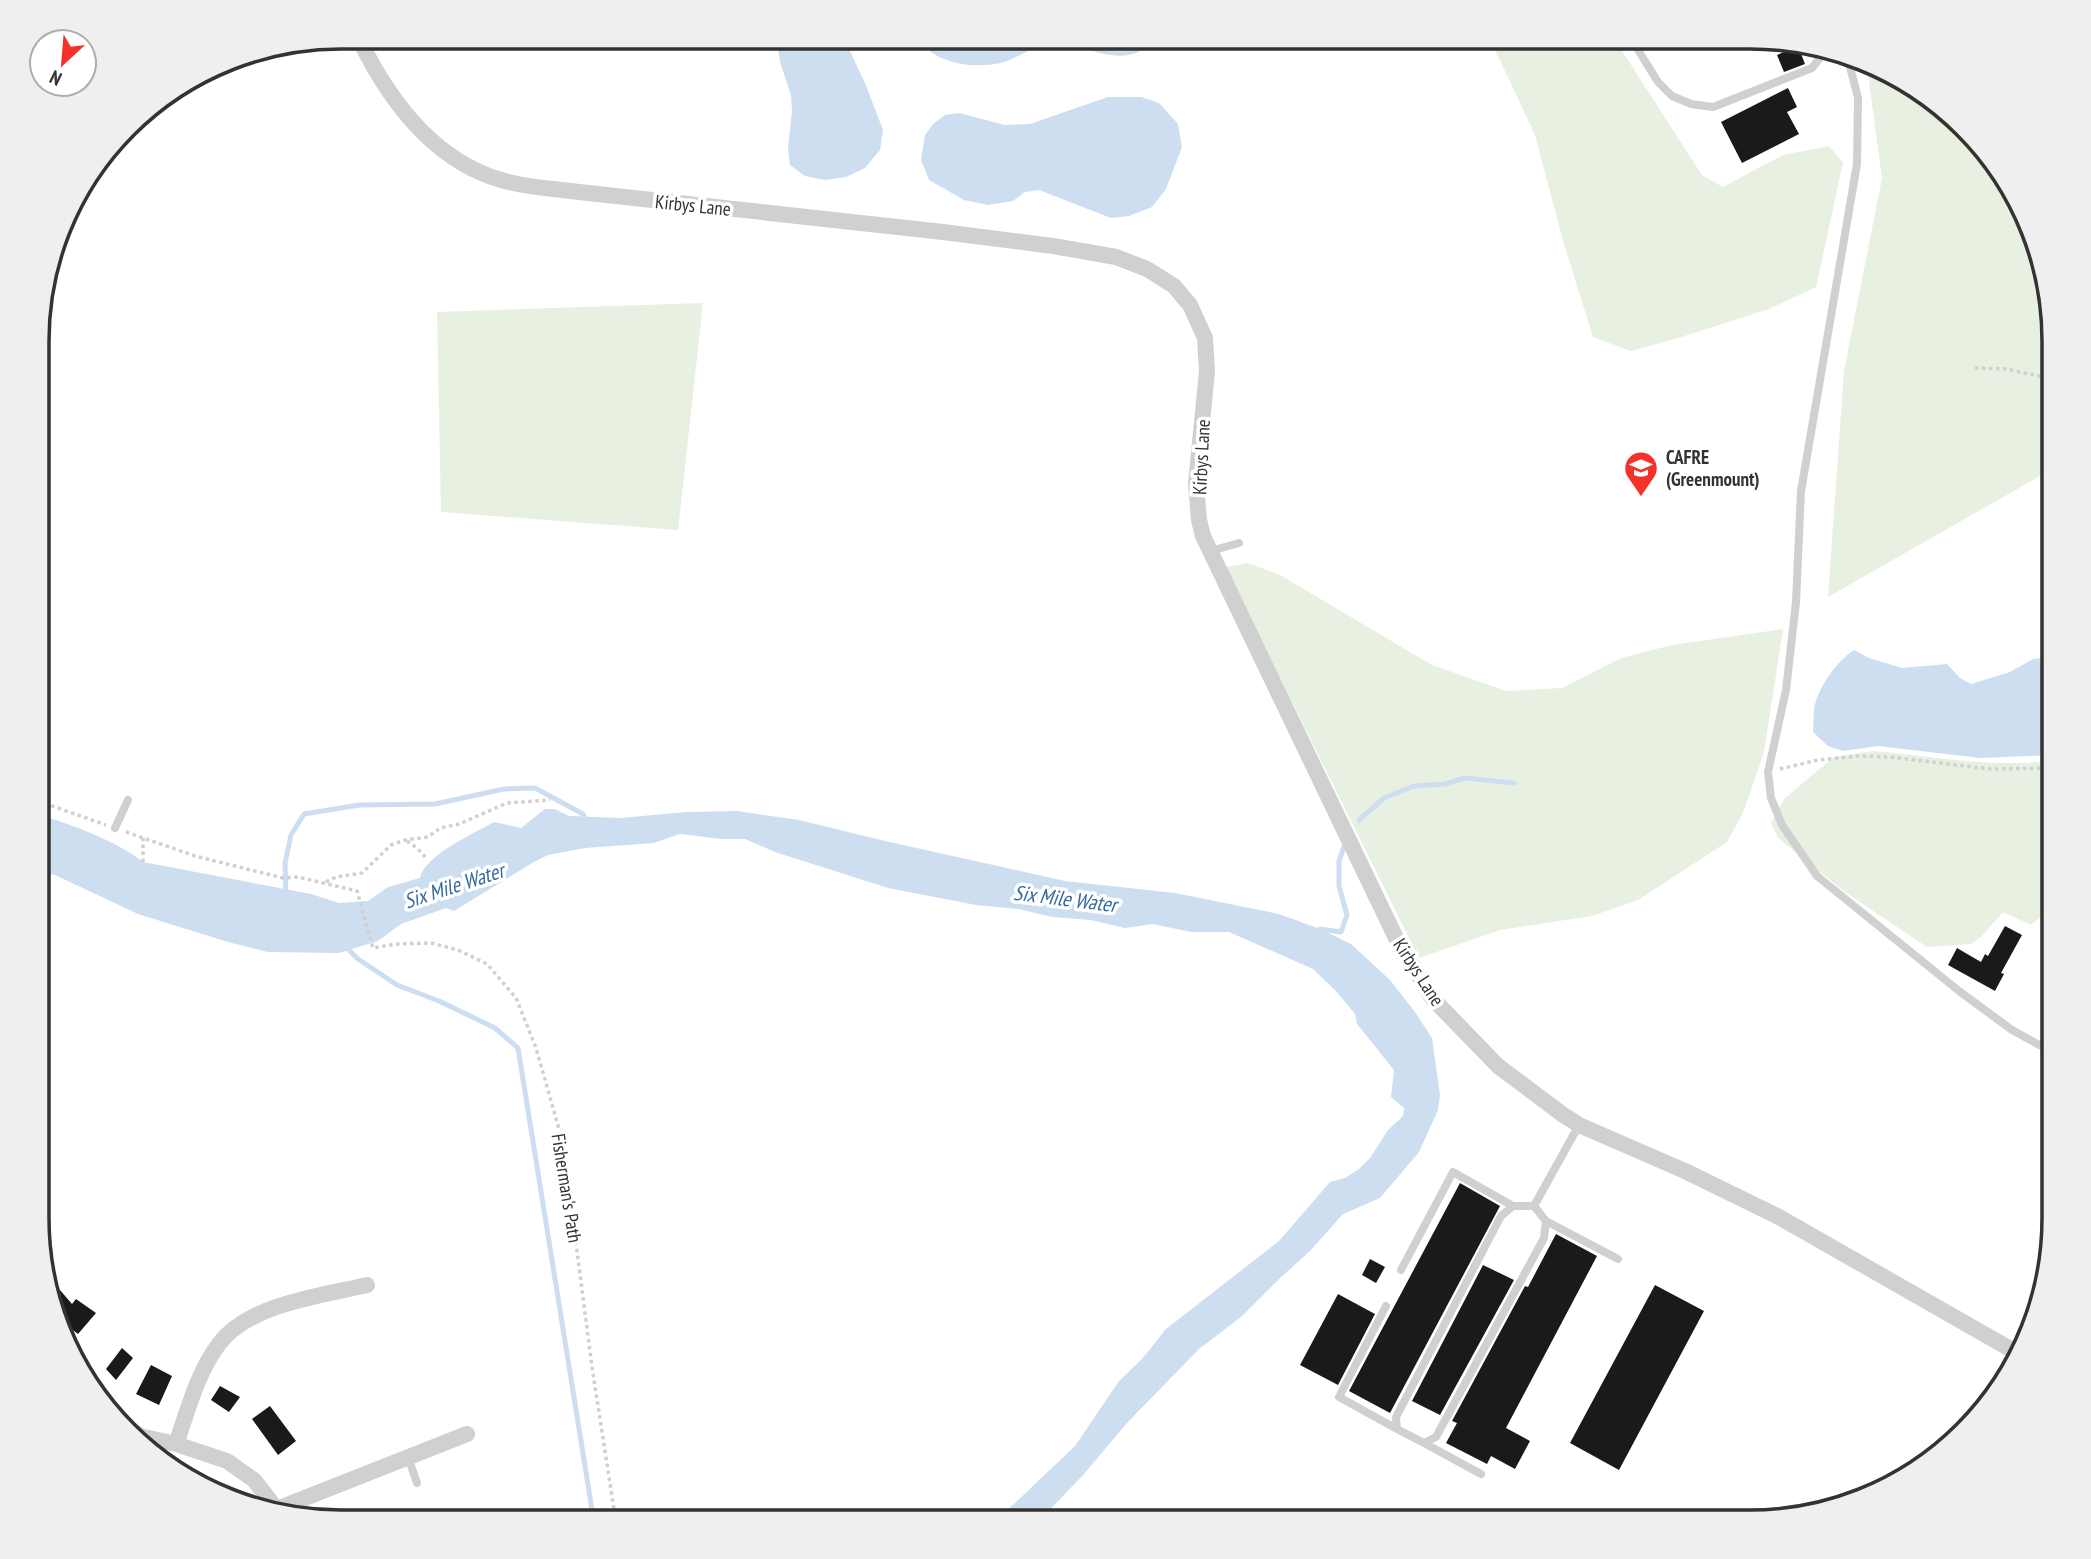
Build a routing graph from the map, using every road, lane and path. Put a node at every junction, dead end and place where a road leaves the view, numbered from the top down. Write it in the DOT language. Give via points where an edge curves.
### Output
graph roads {
  1 [pos="365,49"];
  2 [pos="1637,49"];
  3 [pos="1820,58"];
  4 [pos="1849,67"];
  5 [pos="1975,368"];
  6 [pos="2042,377"];
  7 [pos="1239,543"];
  8 [pos="1211,551"];
  9 [pos="2042,768"];
  10 [pos="1768,772"];
  11 [pos="128,800"];
  12 [pos="550,800"];
  13 [pos="49,805"];
  14 [pos="115,828"];
  15 [pos="143,838"];
  16 [pos="405,840"];
  17 [pos="426,858"];
  18 [pos="143,862"];
  19 [pos="324,883"];
  20 [pos="2042,1046"];
  21 [pos="1579,1125"];
  22 [pos="1513,1206"];
  23 [pos="1534,1206"];
  24 [pos="1546,1221"];
  25 [pos="1618,1259"];
  26 [pos="1401,1270"];
  27 [pos="367,1285"];
  28 [pos="1386,1306"];
  29 [pos="2011,1349"];
  30 [pos="1397,1429"];
  31 [pos="467,1434"];
  32 [pos="153,1441"];
  33 [pos="1424,1443"];
  34 [pos="176,1444"];
  35 [pos="408,1457"];
  36 [pos="1481,1474"];
  37 [pos="416,1483"];
  38 [pos="270,1501"];
  39 [pos="289,1505"];
  40 [pos="614,1510"];
  1 -- 8 [label="street, Kirbys Lane" via="417,127 457,160 501,180 1053,246 1116,257 1147,269 1174,286 1190,305 1205,338 1207,371 1191,483"];
  2 -- 3 [label="lane" via="1672,96 1713,107 1812,68"];
  4 -- 10 [label="lane" via="1858,99 1857,164 1801,491 1786,690"];
  5 -- 6 [label="path"];
  7 -- 8 [label="lane"];
  8 -- 21 [label="street, Kirbys Lane" via="1413,969 1432,998 1498,1066"];
  9 -- 10 [label="path" via="1990,769 1859,756"];
  10 -- 20 [label="lane" via="1771,798 1782,825 1817,876 1959,991"];
  11 -- 14 [label="lane"];
  12 -- 16 [label="path" via="506,803 428,837"];
  13 -- 14 [label="path"];
  14 -- 15 [label="path"];
  15 -- 18 [label="path"];
  15 -- 19 [label="path" via="283,878"];
  16 -- 17 [label="path"];
  16 -- 19 [label="path" via="391,845 362,873"];
  19 -- 40 [label="path, Fisherman's Path" via="357,891 373,948 431,943 458,950 487,964 516,998 536,1048 563,1143"];
  21 -- 23 [label="lane"];
  21 -- 29 [label="street, Kirbys Lane" via="1769,1212"];
  22 -- 23 [label="lane"];
  22 -- 26 [label="lane" via="1453,1172"];
  22 -- 30 [label="lane" via="1501,1216 1396,1417"];
  23 -- 24 [label="lane"];
  24 -- 25 [label="lane"];
  24 -- 33 [label="lane" via="1544,1238 1443,1426 1436,1437"];
  27 -- 34 [label="street" via="247,1318 213,1353"];
  28 -- 30 [label="lane" via="1339,1397"];
  30 -- 33 [label="lane"];
  31 -- 35 [label="street"];
  32 -- 34 [label="street"];
  33 -- 36 [label="lane"];
  34 -- 38 [label="street" via="227,1461 254,1480"];
  35 -- 37 [label="lane"];
  35 -- 39 [label="street"];
}
